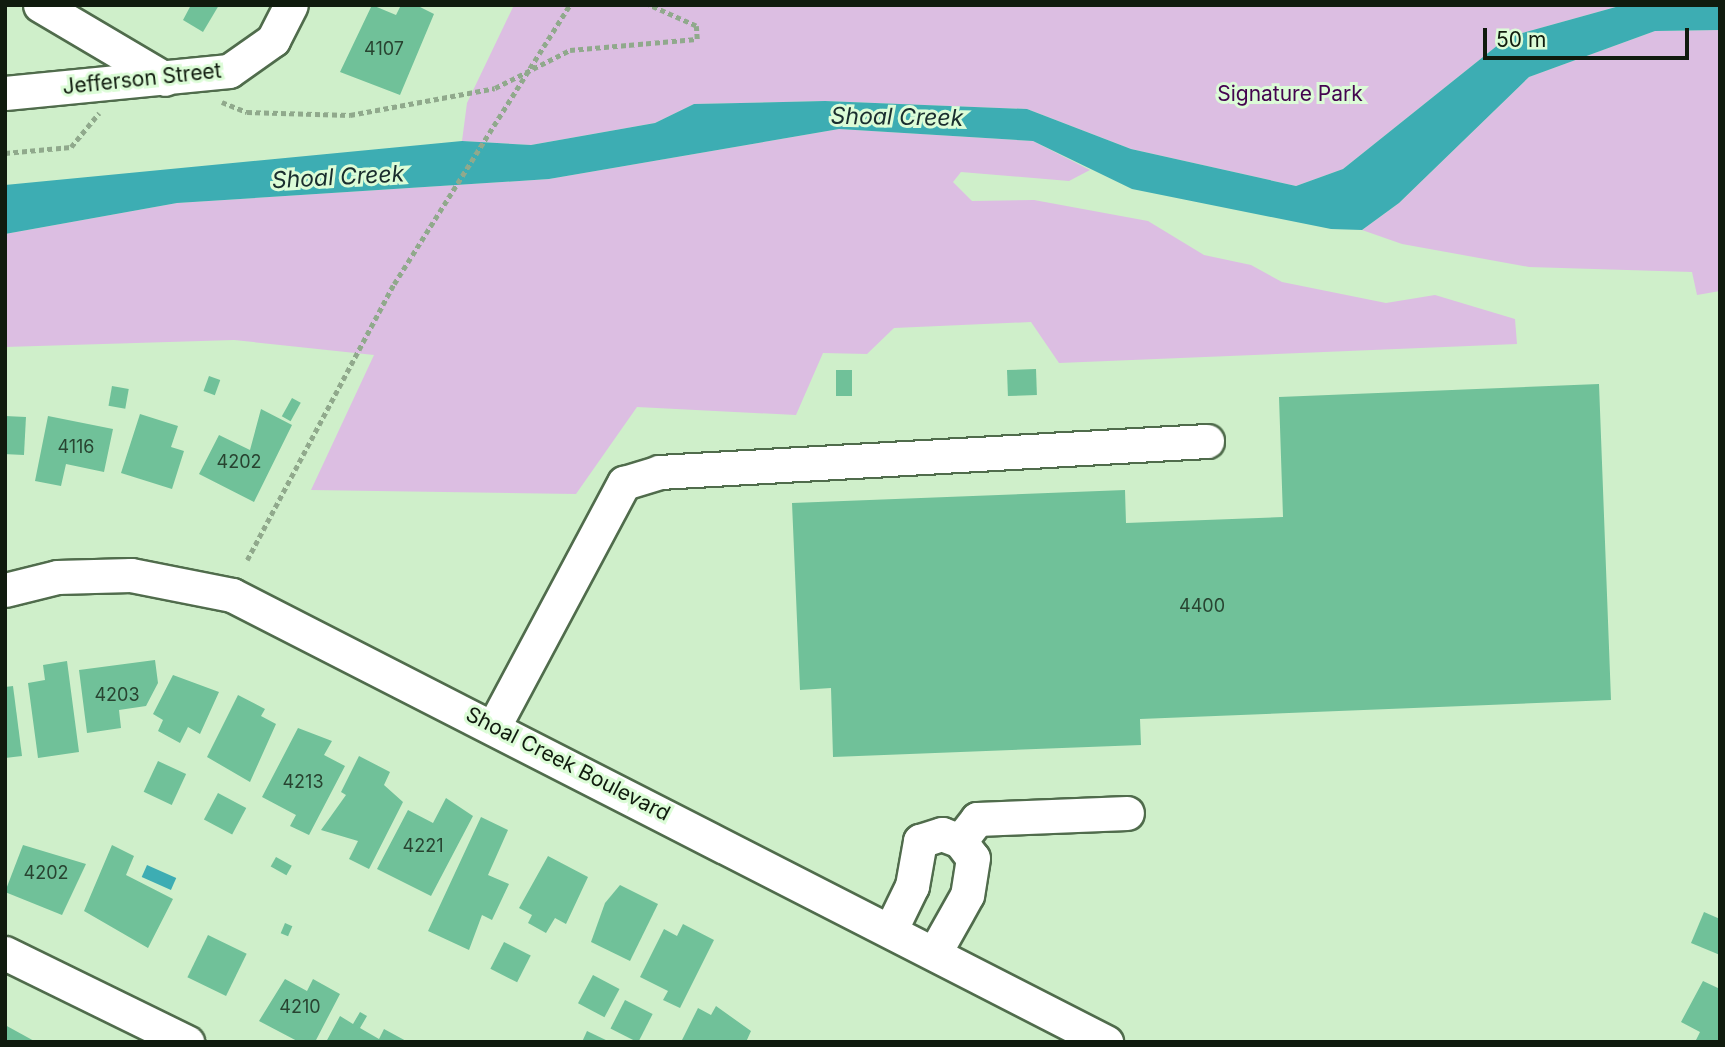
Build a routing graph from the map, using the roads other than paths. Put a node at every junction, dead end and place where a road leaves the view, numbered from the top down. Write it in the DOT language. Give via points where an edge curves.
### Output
graph roads {
  1 [pos="40,5"];
  2 [pos="291,5"];
  3 [pos="165,79"];
  4 [pos="5,93"];
  5 [pos="1207,441"];
  6 [pos="5,590"];
  7 [pos="494,726"];
  8 [pos="1127,813"];
  9 [pos="960,841"];
  10 [pos="891,929"];
  11 [pos="935,952"];
  12 [pos="5,953"];
  13 [pos="187,1042"];
  14 [pos="1106,1042"];
  1 -- 3 [label="street"];
  2 -- 3 [label="street, Jefferson Street" via="273,40 229,71"];
  3 -- 4 [label="street, Jefferson Street"];
  5 -- 7 [label="street" via="659,472 624,483"];
  6 -- 7 [label="street, Shoal Creek Boulevard" via="95,575 191,583 232,595"];
  7 -- 10 [label="street, Shoal Creek Boulevard"];
  8 -- 9 [label="street" via="977,819"];
  9 -- 10 [label="street" via="942,834 920,841"];
  9 -- 11 [label="street" via="973,858 967,895"];
  10 -- 11 [label="street, Shoal Creek Boulevard"];
  11 -- 14 [label="street, Shoal Creek Boulevard"];
  12 -- 13 [label="street"];
}
